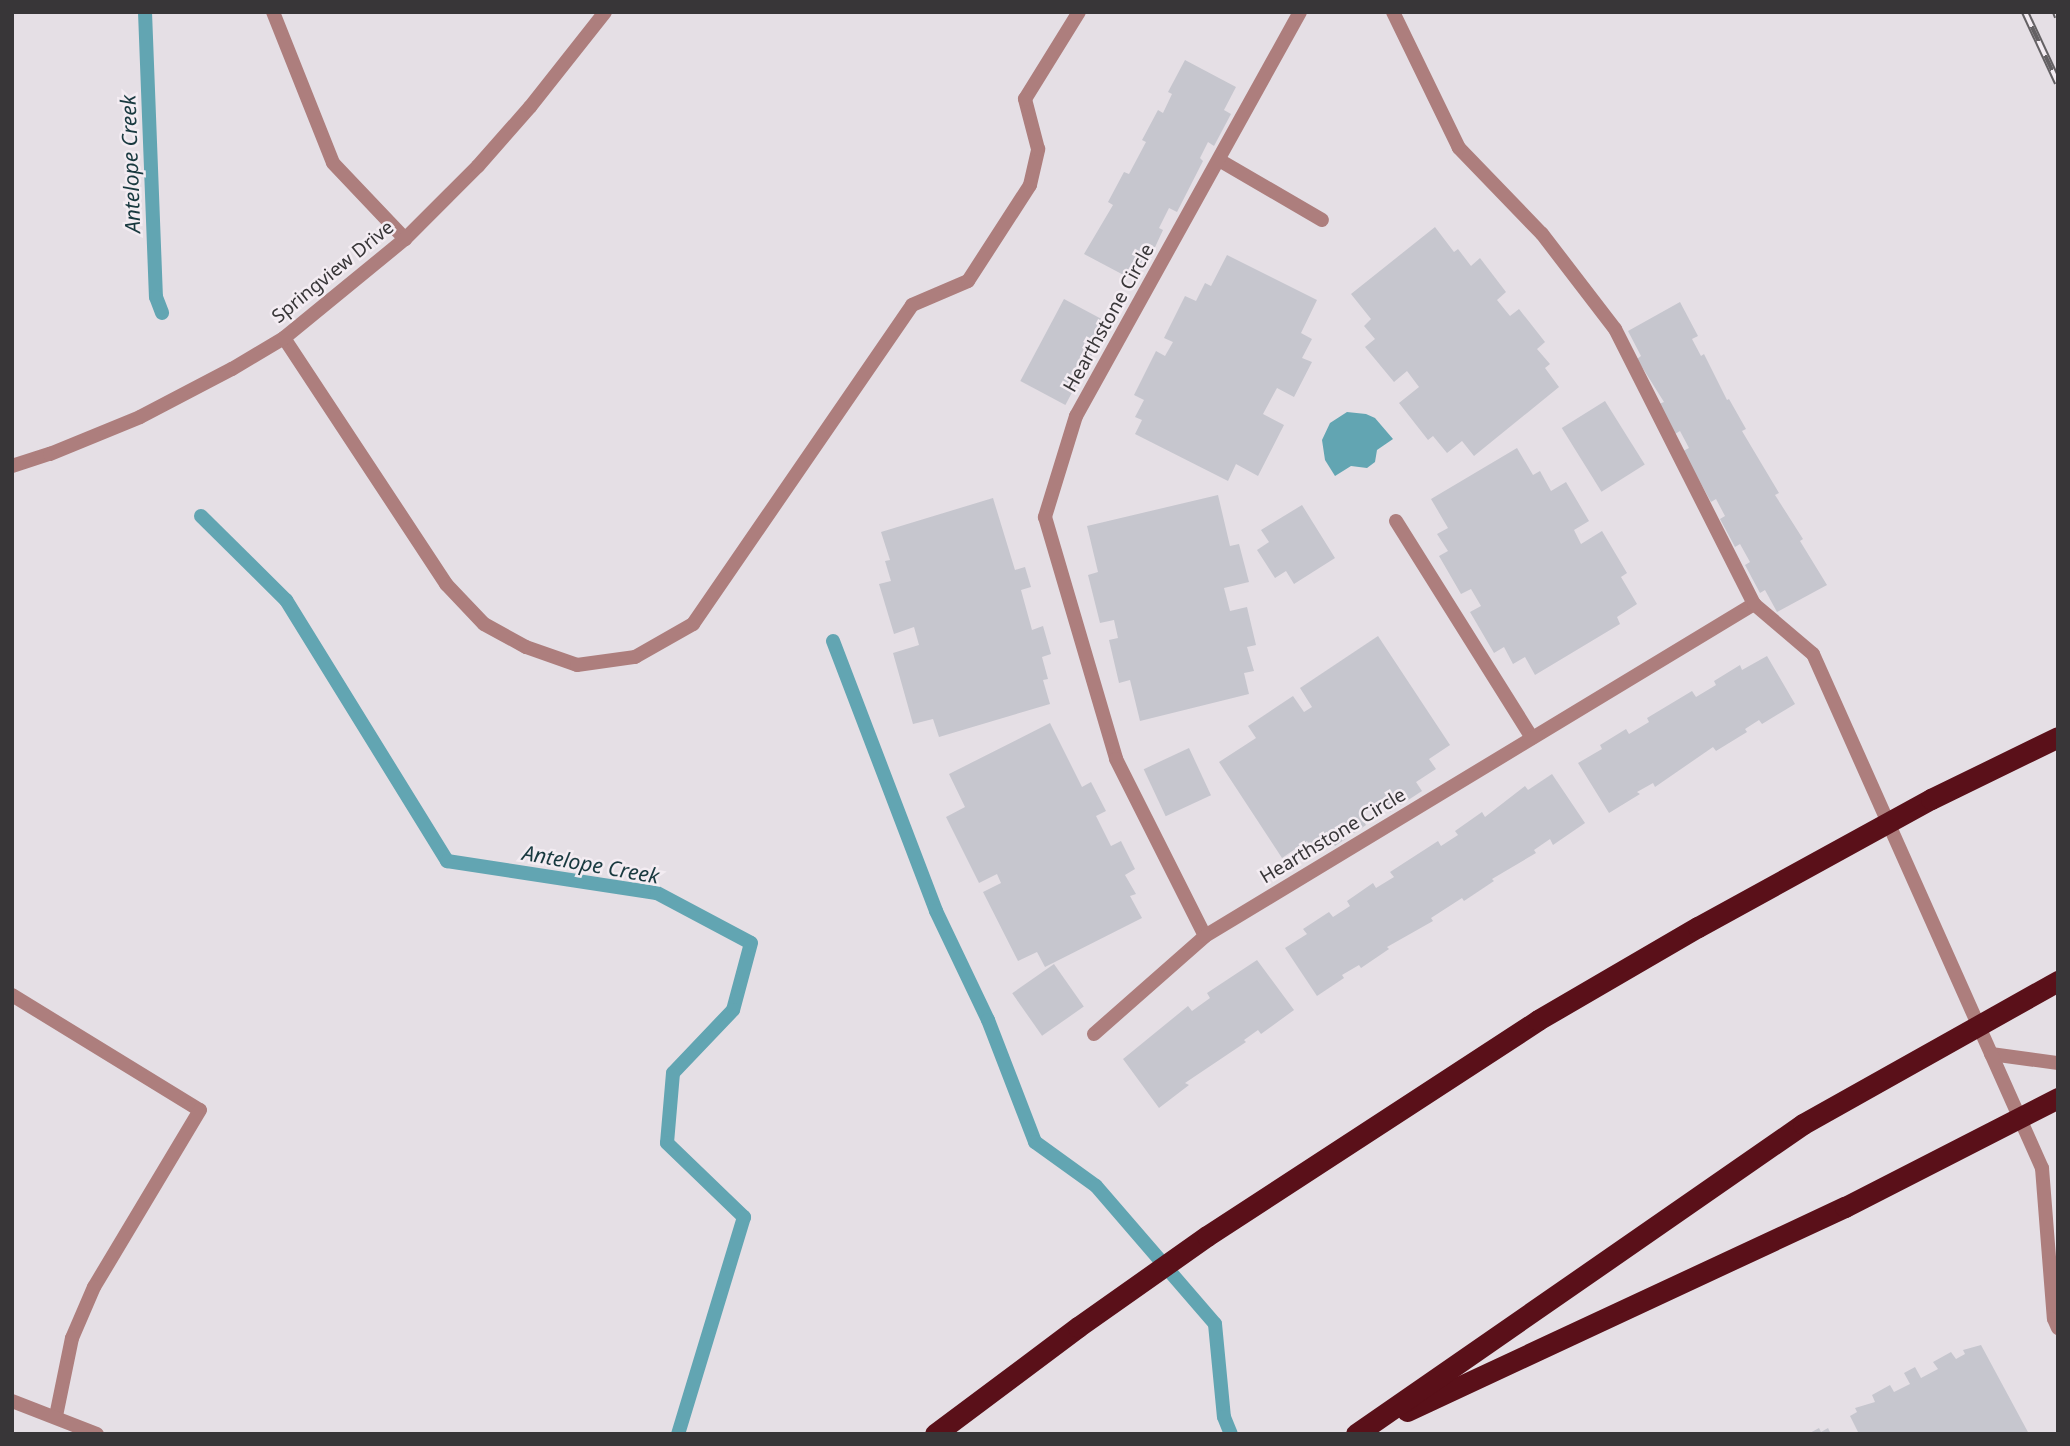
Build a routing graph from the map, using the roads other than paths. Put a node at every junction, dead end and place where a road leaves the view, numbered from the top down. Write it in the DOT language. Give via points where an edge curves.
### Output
graph roads {
  1 [pos="273,12"];
  2 [pos="605,12"];
  3 [pos="1079,12"];
  4 [pos="1300,12"];
  5 [pos="1393,12"];
  6 [pos="1219,160"];
  7 [pos="1322,220"];
  8 [pos="405,239"];
  9 [pos="284,338"];
  10 [pos="12,466"];
  11 [pos="1396,521"];
  12 [pos="1754,604"];
  13 [pos="2058,737"];
  14 [pos="1532,738"];
  15 [pos="1205,936"];
  16 [pos="2058,981"];
  17 [pos="12,995"];
  18 [pos="1094,1034"];
  19 [pos="1991,1054"];
  20 [pos="2058,1063"];
  21 [pos="2058,1098"];
  22 [pos="2058,1328"];
  23 [pos="12,1401"];
  24 [pos="56,1416"];
  25 [pos="96,1434"];
  26 [pos="935,1434"];
  27 [pos="1357,1434"];
  1 -- 8 [label="street" via="333,163"];
  2 -- 8 [label="street, Springview Drive" via="522,117"];
  3 -- 9 [label="street" via="1025,99 1038,149 1030,185 968,281 912,305 693,624 635,657 577,665 526,647 484,624 446,584"];
  4 -- 6 [label="street, Hearthstone Circle"];
  5 -- 12 [label="street" via="1459,148 1542,234 1615,329"];
  6 -- 7 [label="street"];
  6 -- 15 [label="street, Hearthstone Circle" via="1076,416 1045,517 1116,759"];
  8 -- 9 [label="street, Springview Drive"];
  9 -- 10 [label="street, Springview Drive" via="140,417"];
  11 -- 14 [label="street"];
  12 -- 14 [label="street, Hearthstone Circle"];
  12 -- 19 [label="street" via="1813,654"];
  13 -- 26 [label="highway, bridge" via="1931,799 1538,1020 1207,1236"];
  14 -- 15 [label="street, Hearthstone Circle"];
  15 -- 18 [label="street"];
  16 -- 27 [label="highway, bridge" via="1803,1124"];
  17 -- 24 [label="street" via="200,1110 94,1287 72,1338"];
  19 -- 20 [label="street"];
  19 -- 22 [label="street" via="2042,1168"];
  21 -- 27 [label="highway, bridge" via="1845,1207"];
  23 -- 24 [label="street"];
  24 -- 25 [label="street"];
}
